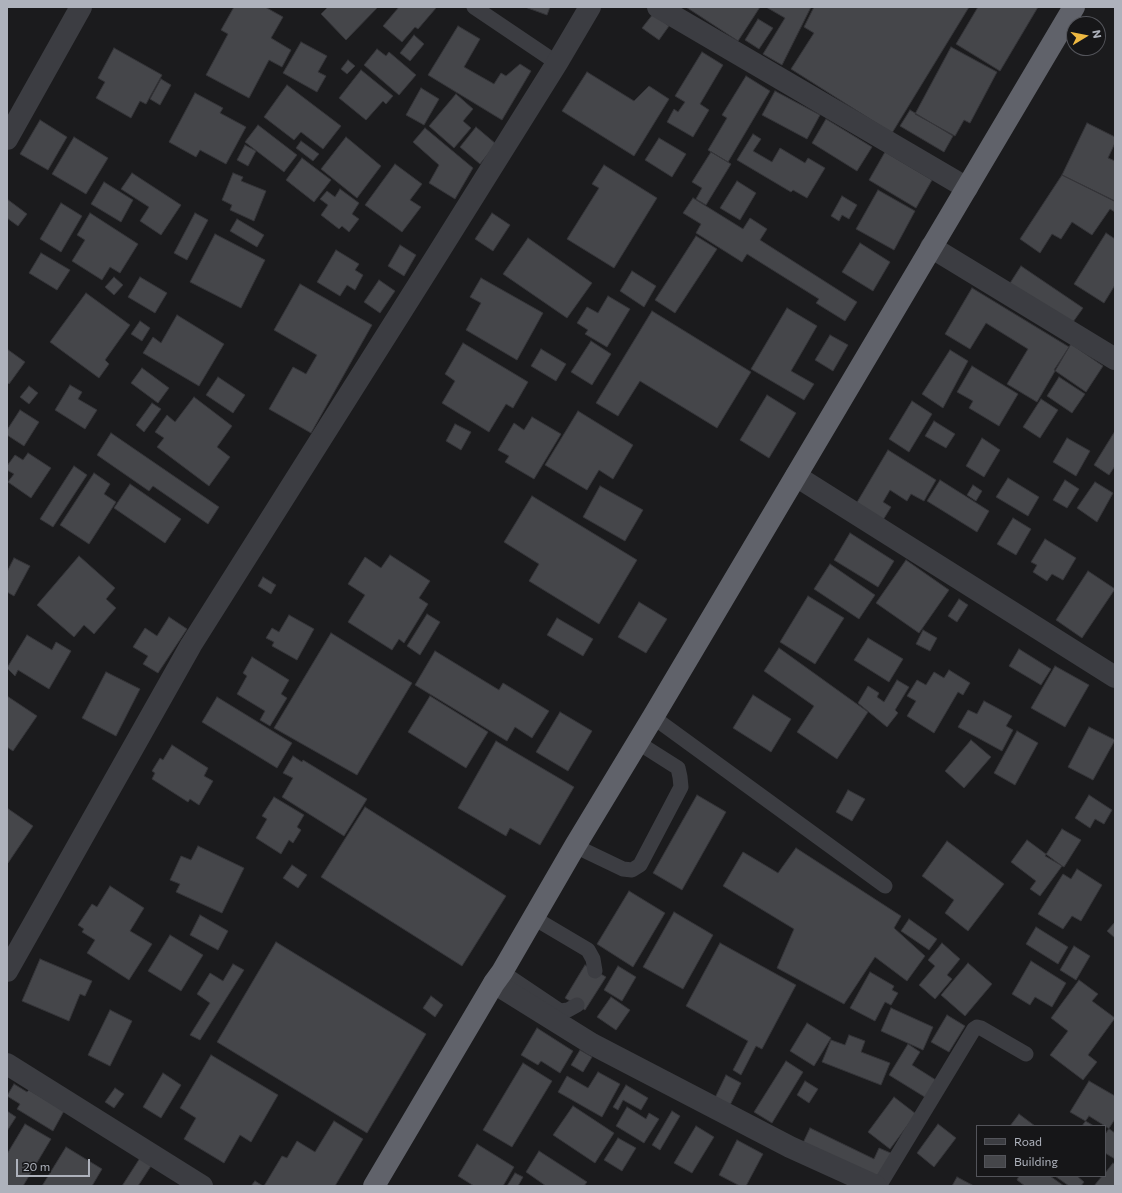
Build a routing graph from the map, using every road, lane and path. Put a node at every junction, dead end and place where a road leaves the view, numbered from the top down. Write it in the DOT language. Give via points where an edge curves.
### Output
graph roads {
  1 [pos="81,7"];
  2 [pos="474,7"];
  3 [pos="590,7"];
  4 [pos="658,7"];
  5 [pos="1074,7"];
  6 [pos="557,63"];
  7 [pos="7,139"];
  8 [pos="967,188"];
  9 [pos="931,247"];
  10 [pos="1115,359"];
  11 [pos="796,476"];
  12 [pos="1115,677"];
  13 [pos="653,717"];
  14 [pos="638,742"];
  15 [pos="575,846"];
  16 [pos="885,886"];
  17 [pos="534,918"];
  18 [pos="7,971"];
  19 [pos="595,971"];
  20 [pos="498,978"];
  21 [pos="577,1005"];
  22 [pos="1026,1054"];
  23 [pos="7,1064"];
  24 [pos="202,1186"];
  25 [pos="374,1186"];
  26 [pos="876,1186"];
  27 [pos="879,1186"];
  1 -- 7 [label="street"];
  2 -- 6 [label="lane"];
  3 -- 6 [label="street"];
  4 -- 8 [label="street"];
  5 -- 8 [label="highway"];
  6 -- 18 [label="street" via="191,645"];
  8 -- 9 [label="highway"];
  9 -- 10 [label="street"];
  9 -- 11 [label="highway"];
  11 -- 12 [label="street"];
  11 -- 13 [label="highway"];
  13 -- 14 [label="highway"];
  13 -- 16 [label="lane"];
  14 -- 15 [label="highway"];
  14 -- 15 [label="lane" via="678,768 680,777 680,787 640,865 632,870 623,869"];
  15 -- 17 [label="highway"];
  17 -- 19 [label="lane" via="588,950"];
  17 -- 20 [label="highway"];
  20 -- 21 [label="lane" via="560,1011"];
  20 -- 25 [label="highway"];
  20 -- 26 [label="street" via="592,1044 790,1147"];
  22 -- 27 [label="lane" via="981,1028 974,1029"];
  23 -- 24 [label="street"];
}
